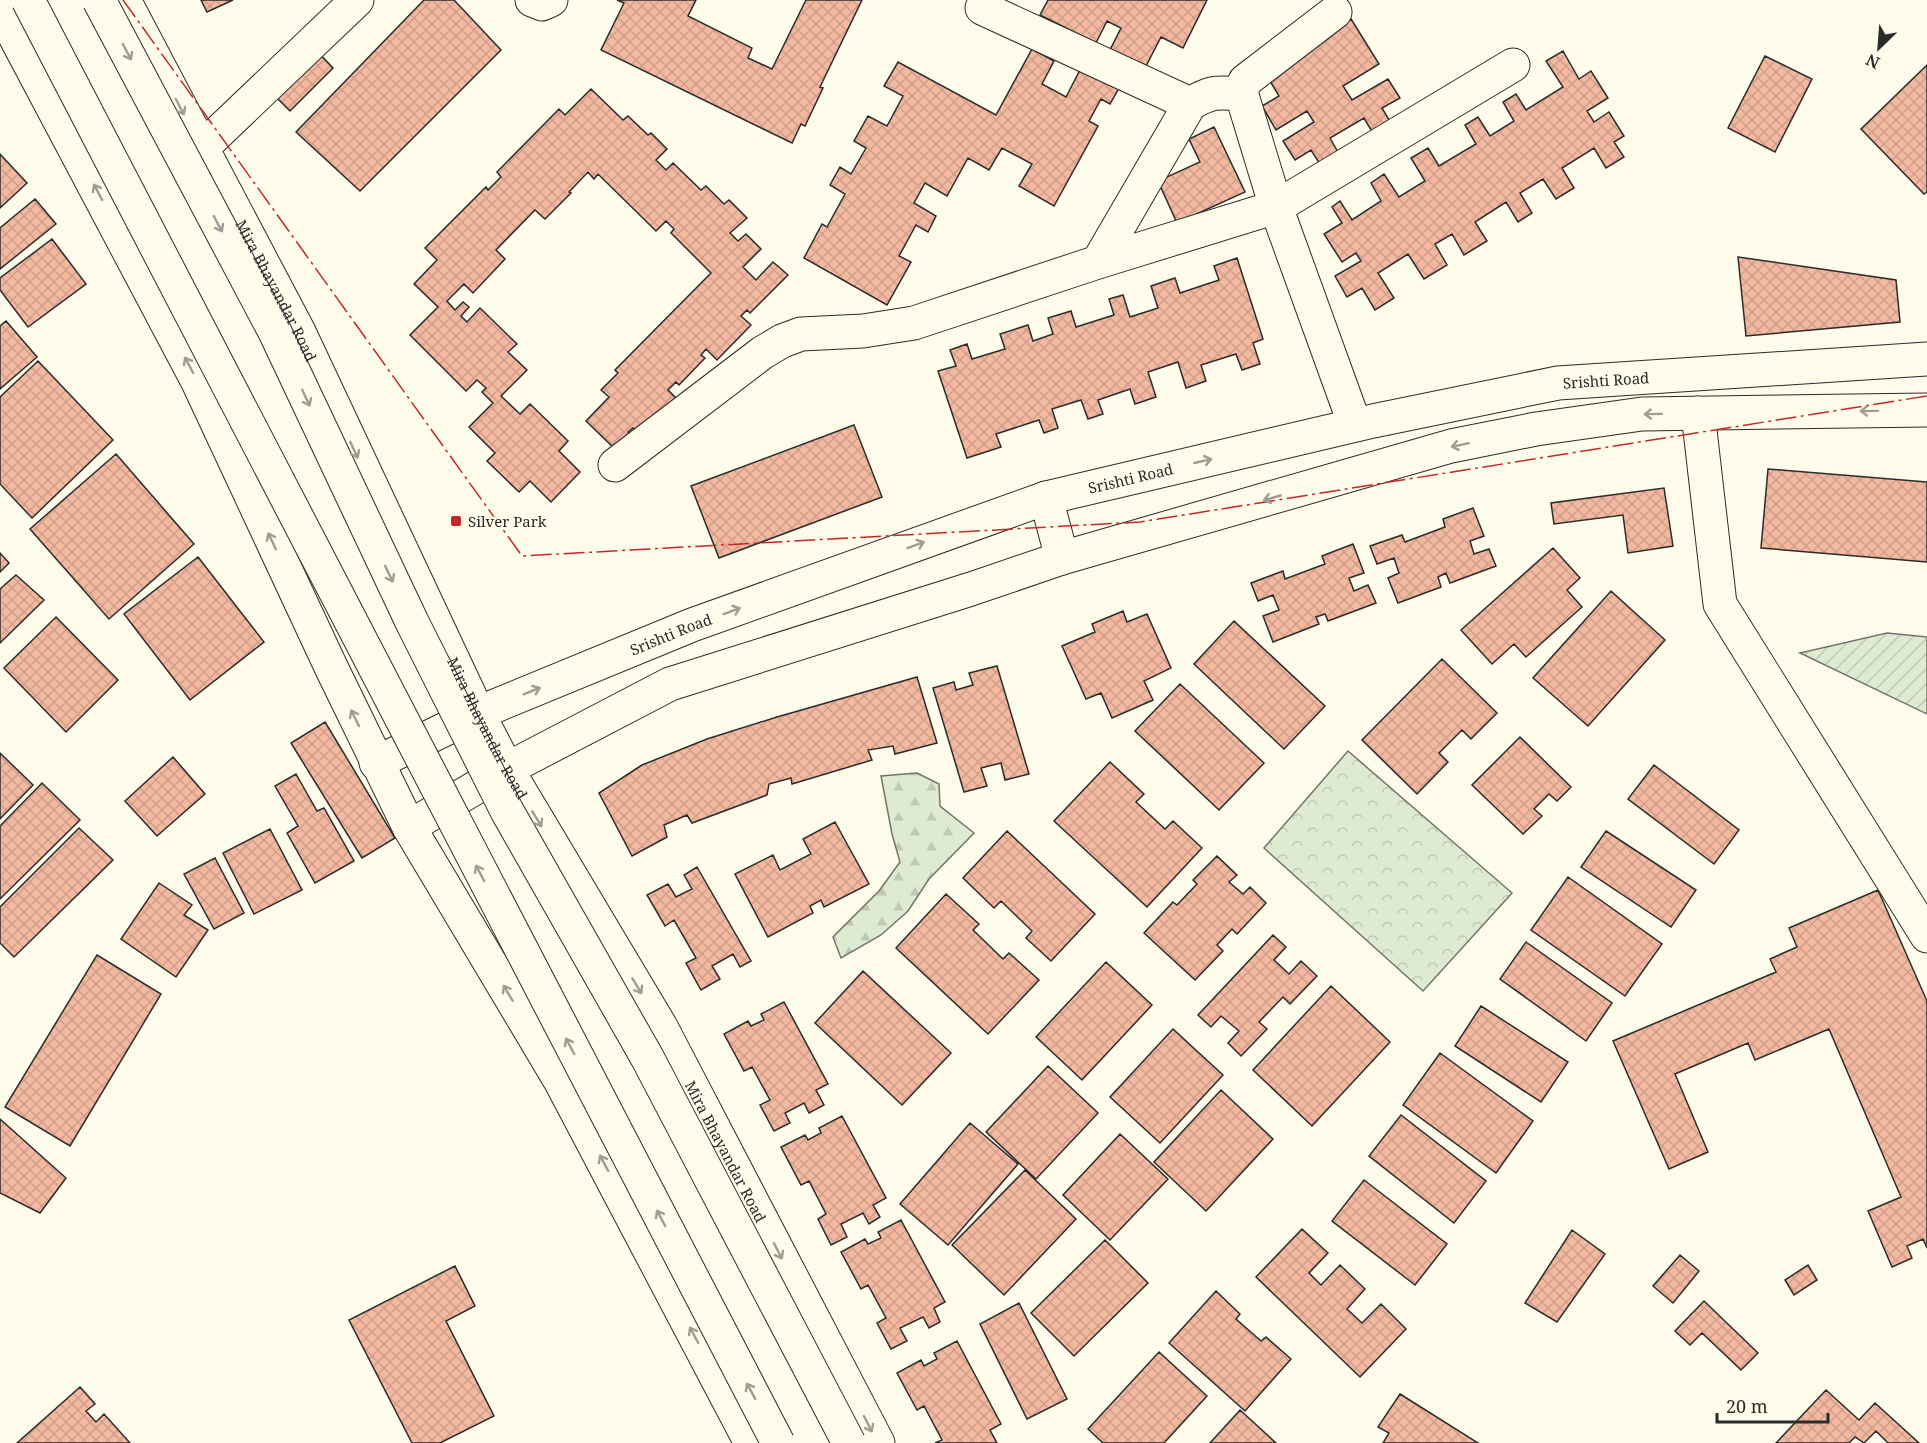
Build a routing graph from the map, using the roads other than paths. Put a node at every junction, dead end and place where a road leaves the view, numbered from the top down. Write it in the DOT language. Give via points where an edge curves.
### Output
graph roads {
  1 [pos="28,0"];
  2 [pos="99,0"];
  3 [pos="124,0"];
  4 [pos="357,0"];
  5 [pos="532,0"];
  6 [pos="551,0"];
  7 [pos="0,8"];
  8 [pos="982,8"];
  9 [pos="1335,12"];
  10 [pos="1514,65"];
  11 [pos="1241,94"];
  12 [pos="1190,104"];
  13 [pos="202,148"];
  14 [pos="1276,207"];
  15 [pos="1098,262"];
  16 [pos="1927,359"];
  17 [pos="1535,388"];
  18 [pos="1927,410"];
  19 [pos="1698,413"];
  20 [pos="1354,425"];
  21 [pos="1540,429"];
  22 [pos="615,465"];
  23 [pos="1046,498"];
  24 [pos="1062,558"];
  25 [pos="478,713"];
  26 [pos="376,763"];
  27 [pos="507,769"];
  28 [pos="409,827"];
  29 [pos="1927,936"];
  30 [pos="751,1443"];
  31 [pos="778,1443"];
  32 [pos="849,1443"];
  33 [pos="878,1443"];
  31 -- 1 [label="main road, one-way, bridge"];
  2 -- 32 [label="main road, one-way, bridge" via="275,332 507,812 648,1059"];
  3 -- 13 [label="main road, Mira Bhayandar Road, one-way"];
  4 -- 13 [label="main road"];
  5 -- 6 [label="main road" via="542,4"];
  26 -- 7 [label="main road, one-way" via="198,382"];
  8 -- 12 [label="main road"];
  9 -- 11 [label="main road" via="1245,81"];
  10 -- 14 [label="main road"];
  11 -- 12 [label="main road" via="1215,92"];
  11 -- 14 [label="main road"];
  12 -- 15 [label="main road"];
  13 -- 25 [label="main road, Mira Bhayandar Road, one-way" via="299,332"];
  14 -- 15 [label="main road"];
  14 -- 20 [label="main road"];
  15 -- 22 [label="main road" via="914,323 801,334 782,341"];
  16 -- 17 [label="main road, Srishti Road" via="1558,383"];
  17 -- 20 [label="main road, Srishti Road"];
  17 -- 21 [label="main road"];
  18 -- 19 [label="main road, one-way"];
  19 -- 21 [label="main road, one-way" via="1642,414"];
  19 -- 29 [label="main road" via="1720,604"];
  23 -- 20 [label="main road, Srishti Road, one-way"];
  21 -- 24 [label="main road, one-way" via="1451,446"];
  23 -- 24 [label="main road"];
  25 -- 23 [label="main road, Srishti Road, one-way" via="692,625"];
  24 -- 27 [label="main road" via="670,684"];
  25 -- 26 [label="main road, Srishti Road"];
  25 -- 27 [label="main road, Mira Bhayandar Road"];
  26 -- 28 [label="main road"];
  27 -- 28 [label="main road"];
  27 -- 33 [label="main road, Mira Bhayandar Road, one-way" via="661,1027"];
  30 -- 28 [label="main road, one-way" via="561,1082"];
}
